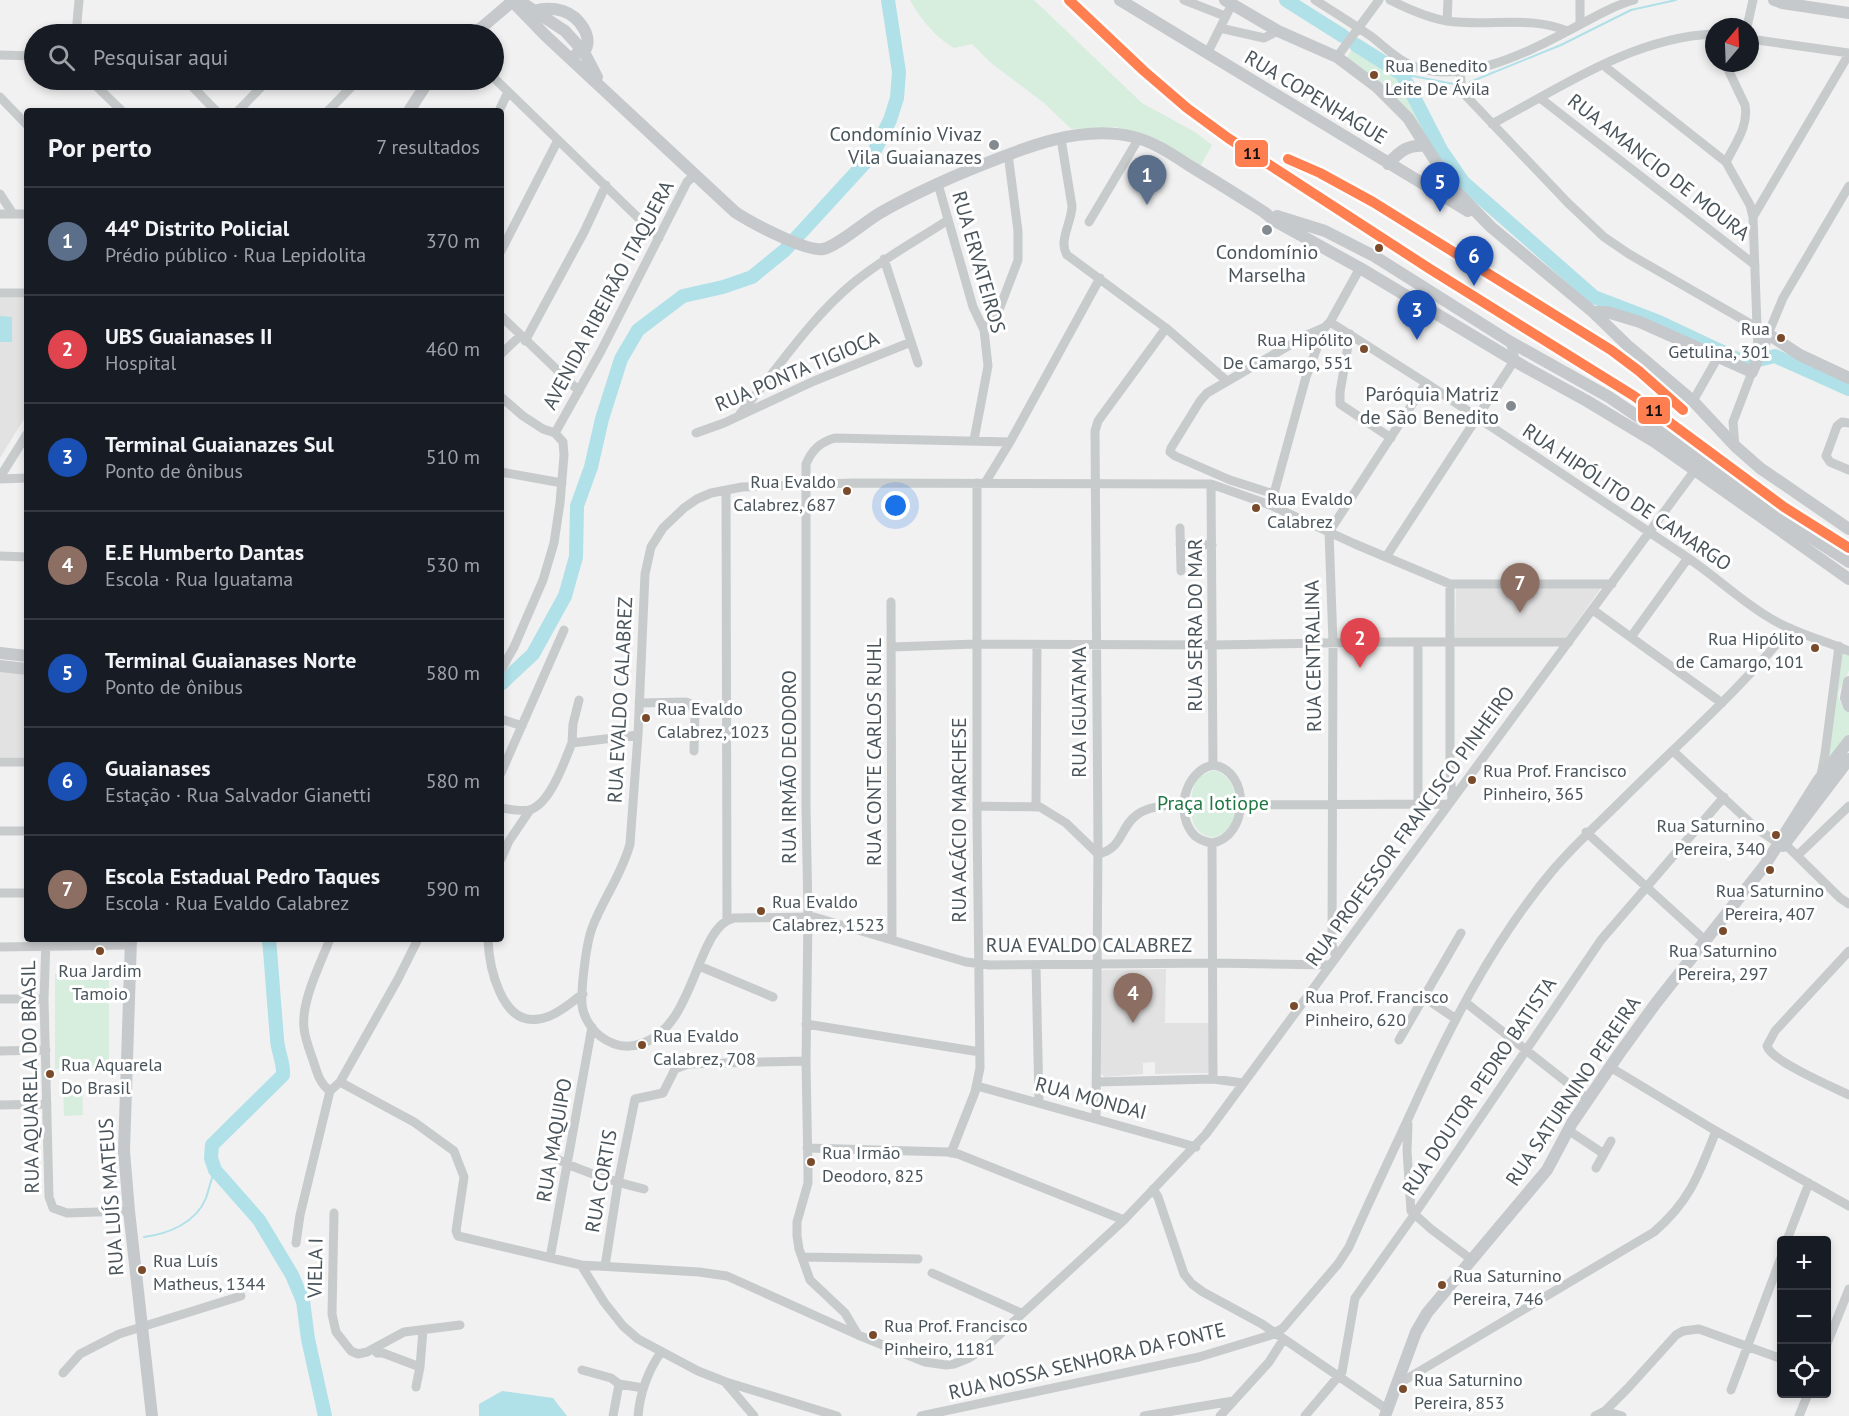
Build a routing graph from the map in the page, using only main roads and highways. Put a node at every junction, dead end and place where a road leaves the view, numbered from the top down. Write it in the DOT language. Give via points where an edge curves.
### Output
graph roads {
  1 [pos="514,0"];
  2 [pos="1774,0"];
  3 [pos="1126,2"];
  4 [pos="1228,2"];
  5 [pos="561,10"];
  6 [pos="534,11"];
  7 [pos="1849,13"];
  8 [pos="549,20"];
  9 [pos="486,24"];
  10 [pos="546,36"];
  11 [pos="559,48"];
  12 [pos="584,52"];
  13 [pos="423,90"];
  14 [pos="605,90"];
  15 [pos="411,108"];
  16 [pos="1426,146"];
  17 [pos="1400,152"];
  18 [pos="1388,164"];
  19 [pos="1437,166"];
  20 [pos="1403,171"];
  21 [pos="1420,182"];
  22 [pos="1264,212"];
  23 [pos="1491,227"];
  24 [pos="1377,257"];
  25 [pos="1360,268"];
  26 [pos="1593,312"];
  27 [pos="1849,378"];
  28 [pos="1849,529"];
  29 [pos="1849,562"];
  30 [pos="1849,579"];
  31 [pos="0,653"];
  32 [pos="24,656"];
  33 [pos="0,666"];
  34 [pos="24,669"];
  35 [pos="1849,682"];
  36 [pos="1849,706"];
  37 [pos="1849,741"];
  38 [pos="1849,759"];
  39 [pos="1849,771"];
  40 [pos="1823,785"];
  41 [pos="131,942"];
  42 [pos="1387,1413"];
  43 [pos="152,1416"];
  1 -- 6 [label="main road"];
  1 -- 9 [label="main road"];
  1 -- 10 [label="main road"];
  2 -- 7 [label="main road"];
  3 -- 18 [label="main road, RUA COPENHAGUE"];
  4 -- 16 [label="main road" via="1278,31 1341,52 1408,118"];
  5 -- 6 [label="main road"];
  5 -- 8 [label="main road"];
  5 -- 12 [label="main road" via="578,21 586,33 588,44"];
  6 -- 8 [label="main road"];
  8 -- 10 [label="main road"];
  8 -- 12 [label="main road"];
  10 -- 11 [label="main road"];
  11 -- 12 [label="main road"];
  11 -- 14 [label="main road"];
  12 -- 14 [label="main road"];
  13 -- 15 [label="main road"];
  14 -- 22 [label="main road" via="735,212 817,249 831,246 881,212 1008,154 1061,139 1111,134 1139,138"];
  16 -- 17 [label="main road" via="1413,145"];
  16 -- 19 [label="main road"];
  17 -- 18 [label="main road"];
  17 -- 20 [label="main road"];
  18 -- 20 [label="main road, RUA COPENHAGUE"];
  19 -- 21 [label="main road" via="1431,177"];
  19 -- 23 [label="main road"];
  20 -- 21 [label="main road, RUA COPENHAGUE"];
  21 -- 23 [label="main road, RUA COPENHAGUE"];
  22 -- 24 [label="main road" via="1325,231"];
  22 -- 25 [label="main road"];
  23 -- 26 [label="main road"];
  24 -- 25 [label="main road" via="1366,260"];
  24 -- 29 [label="main road" via="1645,420 1753,500"];
  25 -- 30 [label="main road" via="1621,421"];
  26 -- 27 [label="main road" via="1640,322 1719,357 1755,363 1767,334 1800,356"];
  26 -- 28 [label="main road" via="1693,400 1760,468"];
  31 -- 32 [label="main road"];
  33 -- 34 [label="main road"];
  35 -- 36 [label="main road"];
  37 -- 40 [label="main road, RUA SATURNINO PEREIRA"];
  38 -- 40 [label="main road, RUA SATURNINO PEREIRA"];
  39 -- 40 [label="main road"];
  40 -- 42 [label="main road, RUA SATURNINO PEREIRA" via="1610,1067 1547,1170 1421,1321"];
  41 -- 43 [label="main road, RUA LUÍS MATEUS" via="123,1127"];
}
